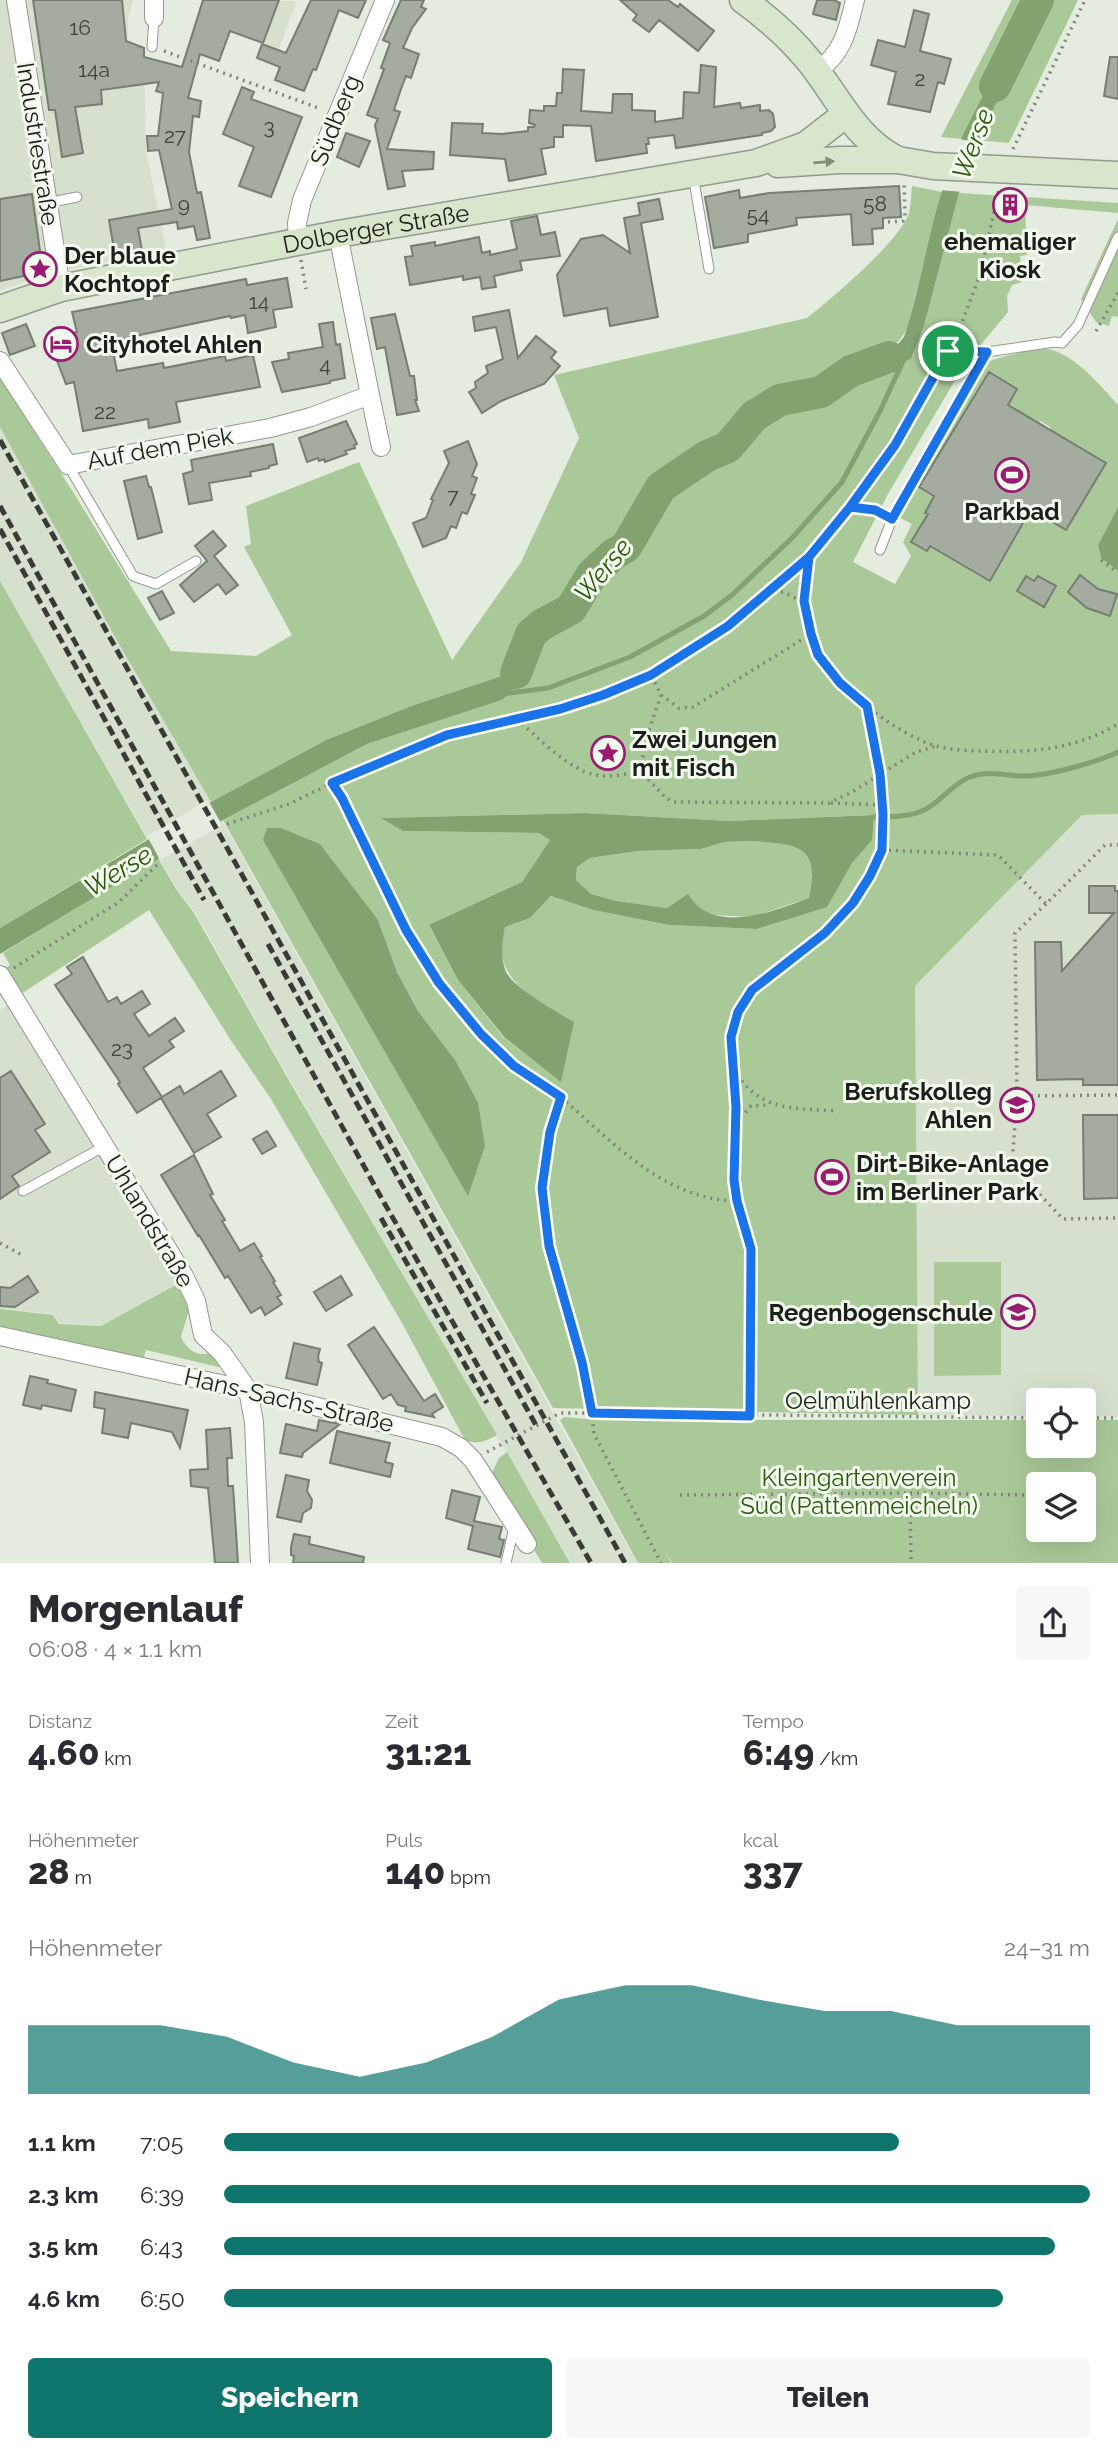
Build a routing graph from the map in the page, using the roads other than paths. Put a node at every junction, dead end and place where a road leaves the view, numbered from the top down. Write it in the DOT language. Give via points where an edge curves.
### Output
graph roads {
  1 [pos="16,0"];
  2 [pos="386,0"];
  3 [pos="743,0"];
  4 [pos="855,0"];
  5 [pos="154,9"];
  6 [pos="152,47"];
  7 [pos="817,71"];
  8 [pos="846,114"];
  9 [pos="901,161"];
  10 [pos="756,163"];
  11 [pos="693,174"];
  12 [pos="1118,175"];
  13 [pos="77,197"];
  14 [pos="47,203"];
  15 [pos="338,234"];
  16 [pos="1118,237"];
  17 [pos="298,242"];
  18 [pos="709,269"];
  19 [pos="61,288"];
  20 [pos="0,309"];
  21 [pos="0,360"];
  22 [pos="370,395"];
  23 [pos="381,447"];
  24 [pos="68,465"];
  25 [pos="880,550"];
  26 [pos="196,561"];
  27 [pos="1,976"];
  28 [pos="105,1146"];
  29 [pos="23,1191"];
  30 [pos="0,1336"];
  31 [pos="248,1390"];
  32 [pos="515,1525"];
  33 [pos="527,1544"];
  34 [pos="260,1563"];
  35 [pos="506,1563"];
  1 -- 14 [label="street, Industriestraße"];
  2 -- 17 [label="street, Südberg" via="302,200"];
  3 -- 7 [label="street" via="796,45"];
  4 -- 7 [label="street" via="842,44"];
  5 -- 6 [label="lane"];
  7 -- 8 [label="street"];
  8 -- 9 [label="street" via="873,146"];
  8 -- 10 [label="street, Dolberger Straße" via="806,145"];
  10 -- 9 [label="street, Dolberger Straße, one-way"];
  9 -- 12 [label="street, Dolberger Straße"];
  10 -- 11 [label="street, Dolberger Straße"];
  11 -- 15 [label="street, Dolberger Straße"];
  11 -- 18 [label="lane"];
  13 -- 14 [label="lane"];
  14 -- 19 [label="street, Industriestraße"];
  15 -- 17 [label="street, Dolberger Straße"];
  15 -- 22 [label="street"];
  16 -- 25 [label="lane" via="1078,325 1062,343 987,352 892,519"];
  17 -- 19 [label="street, Dolberger Straße"];
  19 -- 20 [label="street, Dolberger Straße"];
  21 -- 24 [label="street, Auf dem Piek"];
  22 -- 23 [label="street"];
  22 -- 24 [label="street, Auf dem Piek" via="270,428"];
  24 -- 26 [label="lane" via="133,576 156,584"];
  27 -- 28 [label="street, Uhlandstraße"];
  28 -- 29 [label="lane"];
  28 -- 31 [label="street, Uhlandstraße" via="184,1276 196,1301 203,1335"];
  30 -- 31 [label="street, Hans-Sachs-Straße"];
  31 -- 32 [label="street, Hans-Sachs-Straße" via="442,1437 473,1460"];
  31 -- 34 [label="street, Uhlandstraße" via="254,1422"];
  32 -- 33 [label="street, Hans-Sachs-Straße"];
  32 -- 35 [label="lane"];
}
